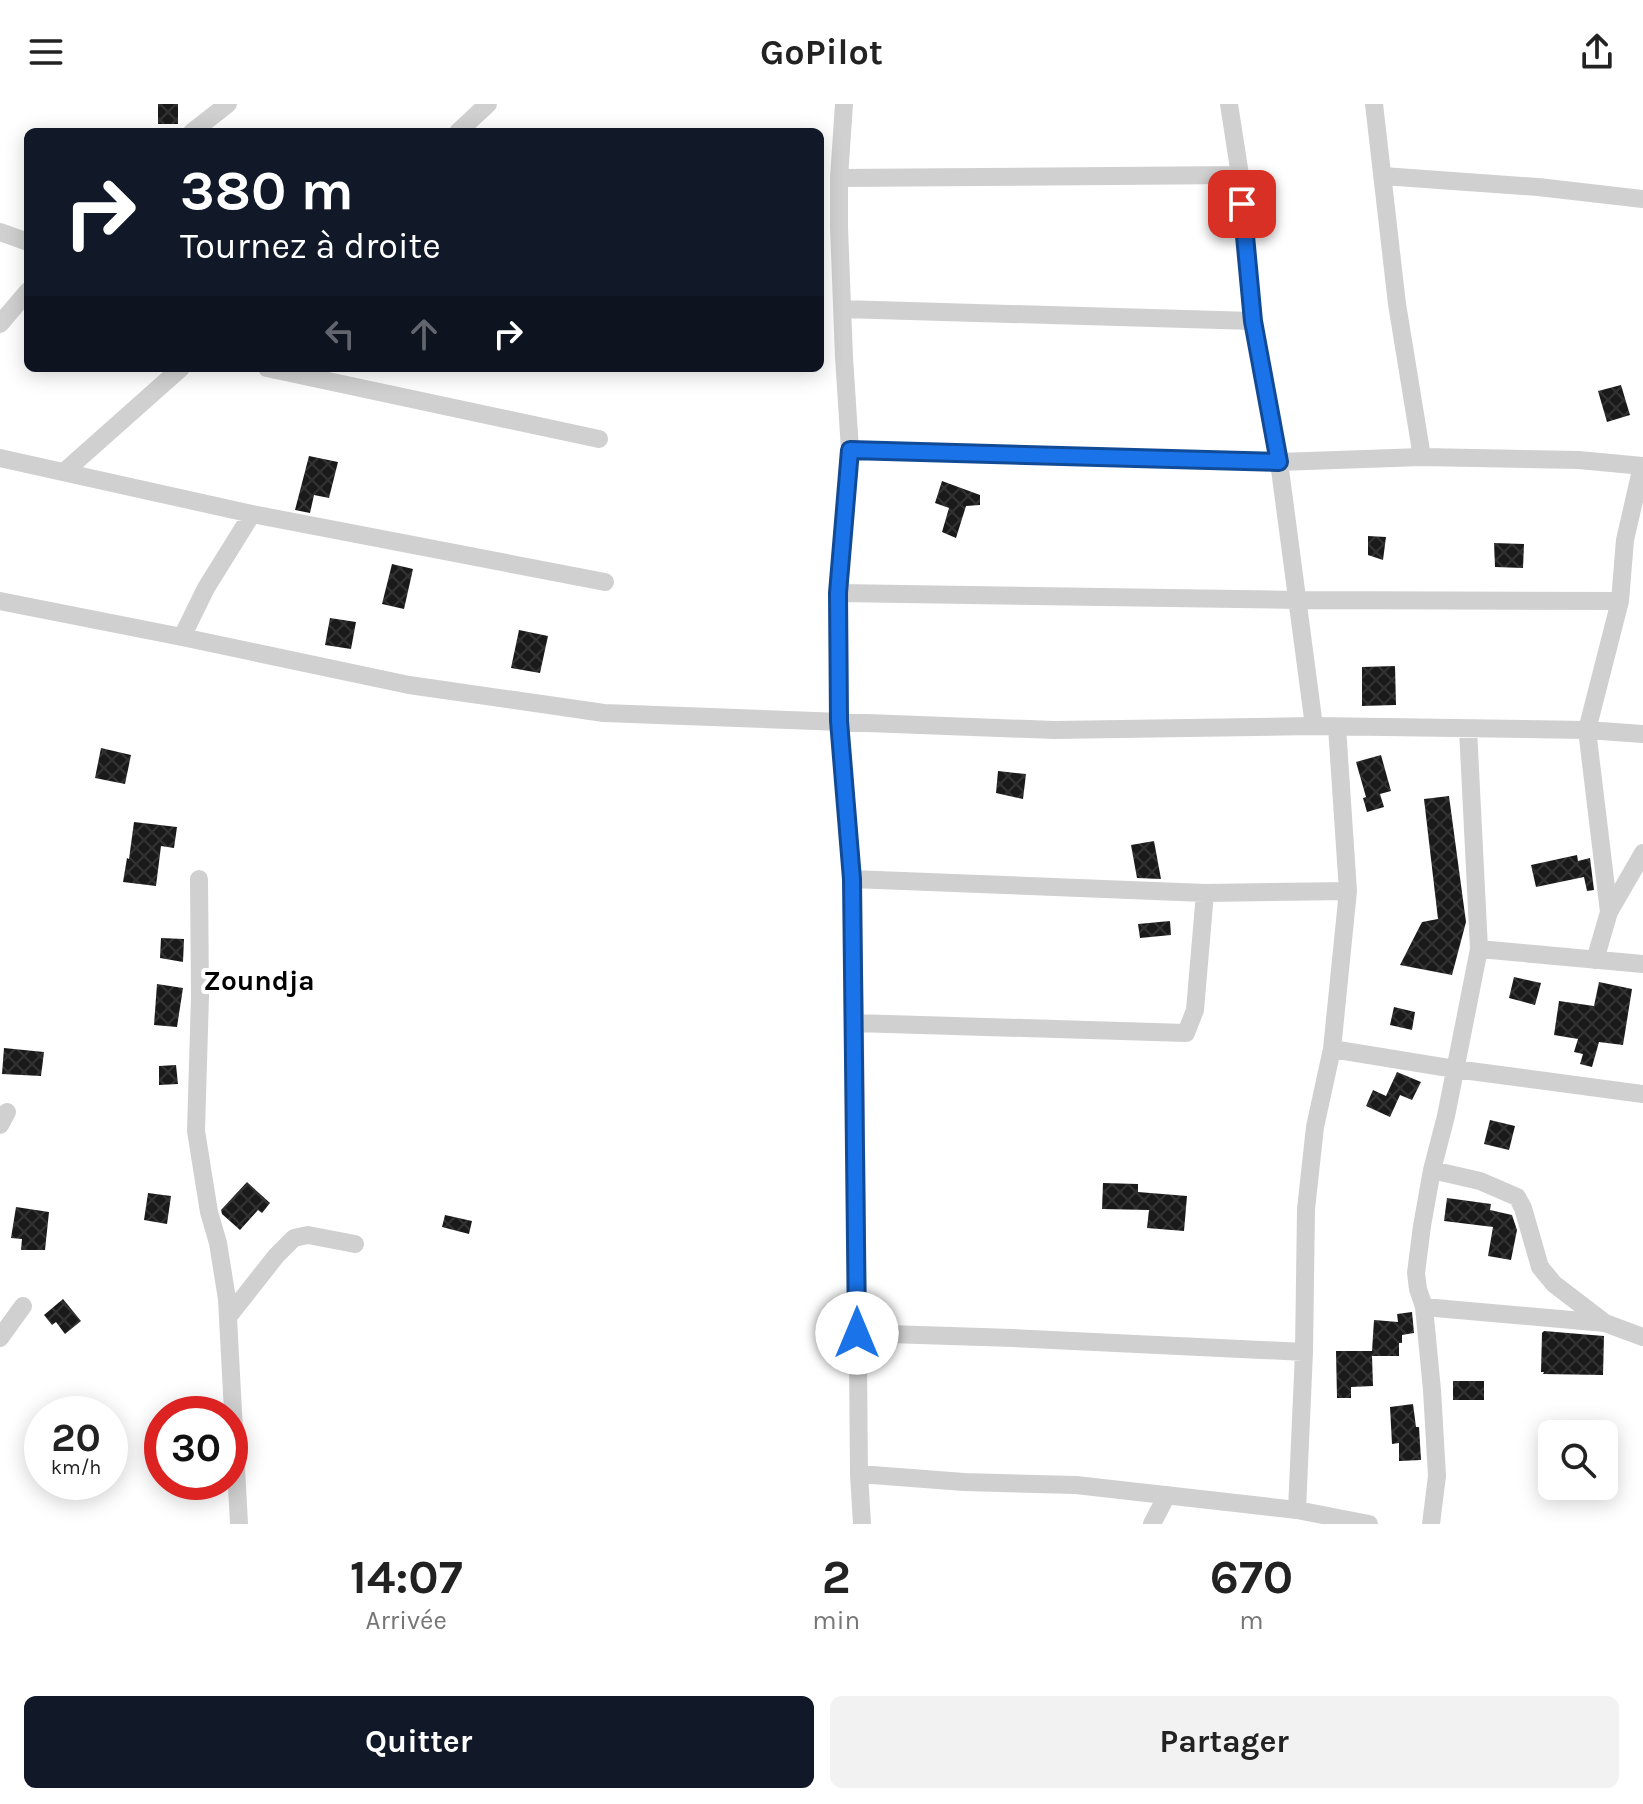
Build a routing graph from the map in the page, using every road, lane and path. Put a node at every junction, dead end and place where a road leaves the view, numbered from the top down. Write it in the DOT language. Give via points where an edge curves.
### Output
graph roads {
  1 [pos="228,104"];
  2 [pos="488,104"];
  3 [pos="844,104"];
  4 [pos="1229,104"];
  5 [pos="1374,104"];
  6 [pos="197,128"];
  7 [pos="462,128"];
  8 [pos="1240,175"];
  9 [pos="1383,176"];
  10 [pos="839,178"];
  11 [pos="1643,199"];
  12 [pos="824,224"];
  13 [pos="839,227"];
  14 [pos="0,232"];
  15 [pos="24,241"];
  16 [pos="824,250"];
  17 [pos="840,256"];
  18 [pos="24,296"];
  19 [pos="842,309"];
  20 [pos="1253,321"];
  21 [pos="0,324"];
  22 [pos="176,372"];
  23 [pos="286,372"];
  24 [pos="599,439"];
  25 [pos="850,450"];
  26 [pos="1422,457"];
  27 [pos="0,458"];
  28 [pos="1279,462"];
  29 [pos="1642,466"];
  30 [pos="64,472"];
  31 [pos="252,514"];
  32 [pos="605,582"];
  33 [pos="838,593"];
  34 [pos="1298,600"];
  35 [pos="0,601"];
  36 [pos="1620,601"];
  37 [pos="182,637"];
  38 [pos="839,721"];
  39 [pos="1314,726"];
  40 [pos="1337,727"];
  41 [pos="1468,729"];
  42 [pos="1587,730"];
  43 [pos="1643,734"];
  44 [pos="1643,853"];
  45 [pos="199,879"];
  46 [pos="852,879"];
  47 [pos="1348,891"];
  48 [pos="1205,893"];
  49 [pos="1609,912"];
  50 [pos="1479,949"];
  51 [pos="1595,960"];
  52 [pos="1643,964"];
  53 [pos="855,1023"];
  54 [pos="1332,1049"];
  55 [pos="1455,1069"];
  56 [pos="1643,1094"];
  57 [pos="1432,1170"];
  58 [pos="355,1244"];
  59 [pos="23,1306"];
  60 [pos="1424,1307"];
  61 [pos="228,1317"];
  62 [pos="1605,1323"];
  63 [pos="857,1333"];
  64 [pos="1643,1337"];
  65 [pos="0,1338"];
  66 [pos="1304,1352"];
  67 [pos="859,1474"];
  68 [pos="1167,1495"];
  69 [pos="1297,1510"];
  70 [pos="239,1524"];
  71 [pos="862,1524"];
  72 [pos="1152,1524"];
  73 [pos="1369,1524"];
  74 [pos="1431,1524"];
  1 -- 6 [label="street"];
  2 -- 7 [label="street"];
  3 -- 10 [label="street"];
  4 -- 8 [label="street"];
  5 -- 9 [label="street"];
  8 -- 10 [label="street"];
  8 -- 20 [label="street"];
  9 -- 11 [label="street"];
  9 -- 26 [label="street"];
  10 -- 13 [label="street"];
  12 -- 13 [label="street"];
  13 -- 17 [label="street"];
  14 -- 15 [label="street"];
  16 -- 17 [label="street"];
  17 -- 19 [label="street"];
  18 -- 21 [label="street"];
  19 -- 20 [label="street"];
  19 -- 25 [label="street"];
  20 -- 28 [label="street"];
  22 -- 30 [label="street"];
  23 -- 24 [label="street"];
  25 -- 28 [label="street"];
  25 -- 33 [label="street"];
  26 -- 28 [label="street"];
  26 -- 29 [label="street"];
  27 -- 30 [label="street"];
  28 -- 34 [label="street"];
  29 -- 36 [label="street" via="1625,540"];
  30 -- 31 [label="street"];
  31 -- 32 [label="street"];
  31 -- 37 [label="street"];
  33 -- 34 [label="street"];
  33 -- 38 [label="street"];
  34 -- 36 [label="street"];
  34 -- 39 [label="street"];
  35 -- 37 [label="street"];
  36 -- 42 [label="street"];
  37 -- 38 [label="street" via="409,685 604,713"];
  38 -- 39 [label="street" via="1054,730"];
  38 -- 46 [label="street"];
  39 -- 40 [label="street"];
  40 -- 41 [label="street"];
  40 -- 47 [label="street"];
  41 -- 42 [label="street"];
  41 -- 50 [label="street"];
  42 -- 43 [label="street"];
  42 -- 49 [label="street"];
  44 -- 49 [label="street"];
  45 -- 61 [label="street" via="196,1131"];
  46 -- 48 [label="street"];
  46 -- 53 [label="street"];
  47 -- 48 [label="street"];
  47 -- 54 [label="street"];
  48 -- 53 [label="street" via="1195,1010 1186,1033"];
  49 -- 51 [label="street"];
  50 -- 51 [label="street"];
  50 -- 55 [label="street"];
  51 -- 52 [label="street"];
  53 -- 63 [label="street"];
  54 -- 55 [label="street"];
  54 -- 66 [label="street" via="1315,1127 1306,1209"];
  55 -- 56 [label="street"];
  55 -- 57 [label="street"];
  57 -- 60 [label="street" via="1416,1273"];
  57 -- 62 [label="street" via="1480,1181 1517,1197 1540,1267"];
  58 -- 61 [label="street" via="308,1235 294,1238"];
  59 -- 65 [label="street"];
  60 -- 62 [label="street"];
  60 -- 74 [label="street" via="1437,1476"];
  61 -- 70 [label="street"];
  62 -- 64 [label="street"];
  63 -- 66 [label="street"];
  63 -- 67 [label="street"];
  66 -- 69 [label="street"];
  67 -- 68 [label="street"];
  67 -- 71 [label="street"];
  68 -- 69 [label="street"];
  68 -- 72 [label="street"];
  69 -- 73 [label="street"];
}
